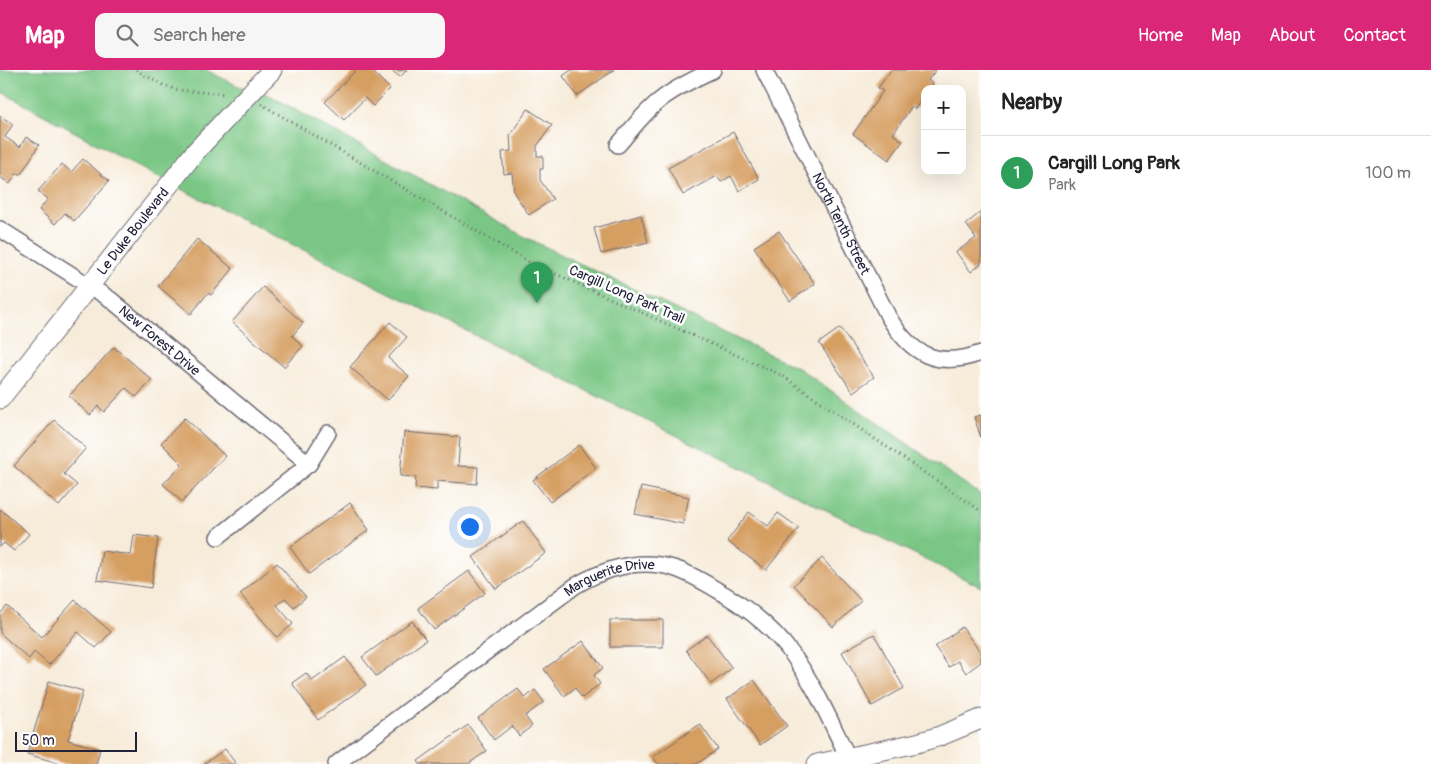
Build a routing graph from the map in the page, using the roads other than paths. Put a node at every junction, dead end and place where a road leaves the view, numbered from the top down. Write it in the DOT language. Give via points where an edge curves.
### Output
graph roads {
  1 [pos="272,70"];
  2 [pos="712,70"];
  3 [pos="764,70"];
  4 [pos="618,145"];
  5 [pos="0,229"];
  6 [pos="89,286"];
  7 [pos="981,353"];
  8 [pos="0,399"];
  9 [pos="328,434"];
  10 [pos="310,464"];
  11 [pos="218,537"];
  12 [pos="981,719"];
  13 [pos="848,757"];
  14 [pos="336,764"];
  15 [pos="817,764"];
  1 -- 6 [label="street, Le Duke Boulevard" via="195,152"];
  2 -- 4 [label="street" via="664,97 644,114"];
  3 -- 7 [label="street, North Tenth Street" via="900,335 916,350 940,360 955,360"];
  5 -- 6 [label="street, New Forest Drive"];
  6 -- 8 [label="street, Le Duke Boulevard"];
  6 -- 10 [label="street, New Forest Drive" via="110,299"];
  9 -- 10 [label="street"];
  10 -- 11 [label="street"];
  12 -- 13 [label="street" via="917,743"];
  13 -- 14 [label="street, Marguerite Drive" via="800,665 770,628 738,603 686,573 648,564 604,571 575,586"];
  13 -- 15 [label="street"];
}
